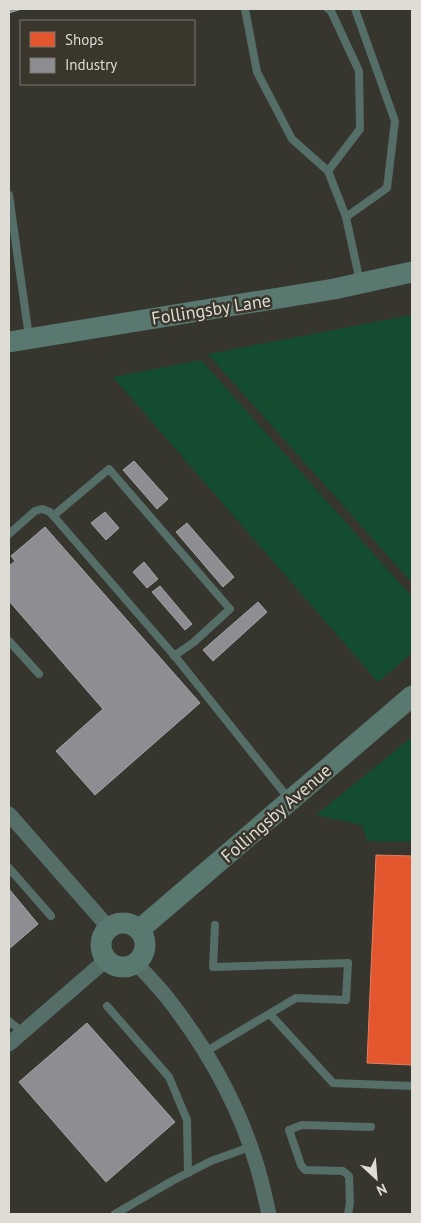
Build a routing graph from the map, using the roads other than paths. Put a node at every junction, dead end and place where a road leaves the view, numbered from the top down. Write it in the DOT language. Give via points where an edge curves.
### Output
graph roads {
  1 [pos="245,9"];
  2 [pos="328,9"];
  3 [pos="355,9"];
  4 [pos="328,171"];
  5 [pos="9,195"];
  6 [pos="346,217"];
  7 [pos="412,272"];
  8 [pos="360,284"];
  9 [pos="19,340"];
  10 [pos="53,516"];
  11 [pos="9,534"];
  12 [pos="9,641"];
  13 [pos="174,656"];
  14 [pos="39,674"];
  15 [pos="412,696"];
  16 [pos="291,800"];
  17 [pos="9,814"];
  18 [pos="9,868"];
  19 [pos="51,916"];
  20 [pos="215,925"];
  21 [pos="109,928"];
  22 [pos="139,930"];
  23 [pos="106,960"];
  24 [pos="136,963"];
  25 [pos="107,1006"];
  26 [pos="270,1014"];
  27 [pos="9,1021"];
  28 [pos="22,1032"];
  29 [pos="9,1044"];
  30 [pos="205,1052"];
  31 [pos="412,1086"];
  32 [pos="371,1127"];
  33 [pos="250,1147"];
  34 [pos="188,1173"];
  35 [pos="115,1214"];
  36 [pos="269,1214"];
  37 [pos="348,1214"];
  1 -- 4 [label="lane" via="257,72 292,139"];
  2 -- 4 [label="lane" via="359,71 360,129"];
  3 -- 6 [label="lane" via="395,121 388,188"];
  4 -- 6 [label="lane"];
  5 -- 9 [label="lane"];
  6 -- 8 [label="lane"];
  7 -- 8 [label="street, Follingsby Lane"];
  8 -- 9 [label="street, Follingsby Lane"];
  10 -- 11 [label="lane" via="42,509 35,510"];
  10 -- 13 [label="lane"];
  10 -- 13 [label="lane" via="109,469 122,484 230,609"];
  12 -- 14 [label="lane"];
  13 -- 16 [label="lane"];
  15 -- 16 [label="street, Follingsby Avenue"];
  16 -- 22 [label="street, Follingsby Avenue"];
  17 -- 21 [label="street"];
  18 -- 19 [label="lane"];
  20 -- 26 [label="lane" via="214,967 348,964 346,1000 296,998"];
  21 -- 22 [label="street" via="124,923"];
  21 -- 23 [label="street" via="101,945"];
  22 -- 24 [label="street" via="145,946"];
  23 -- 24 [label="street" via="122,967"];
  23 -- 28 [label="street"];
  24 -- 30 [label="street" via="169,1000"];
  25 -- 34 [label="lane" via="169,1077 187,1120"];
  26 -- 30 [label="lane"];
  26 -- 31 [label="lane" via="333,1083"];
  27 -- 28 [label="lane"];
  28 -- 29 [label="street"];
  30 -- 33 [label="street" via="233,1105"];
  32 -- 37 [label="lane" via="302,1125 289,1130 300,1165 305,1170 343,1171 349,1176"];
  33 -- 34 [label="lane"];
  33 -- 36 [label="street"];
  34 -- 35 [label="lane"];
}
